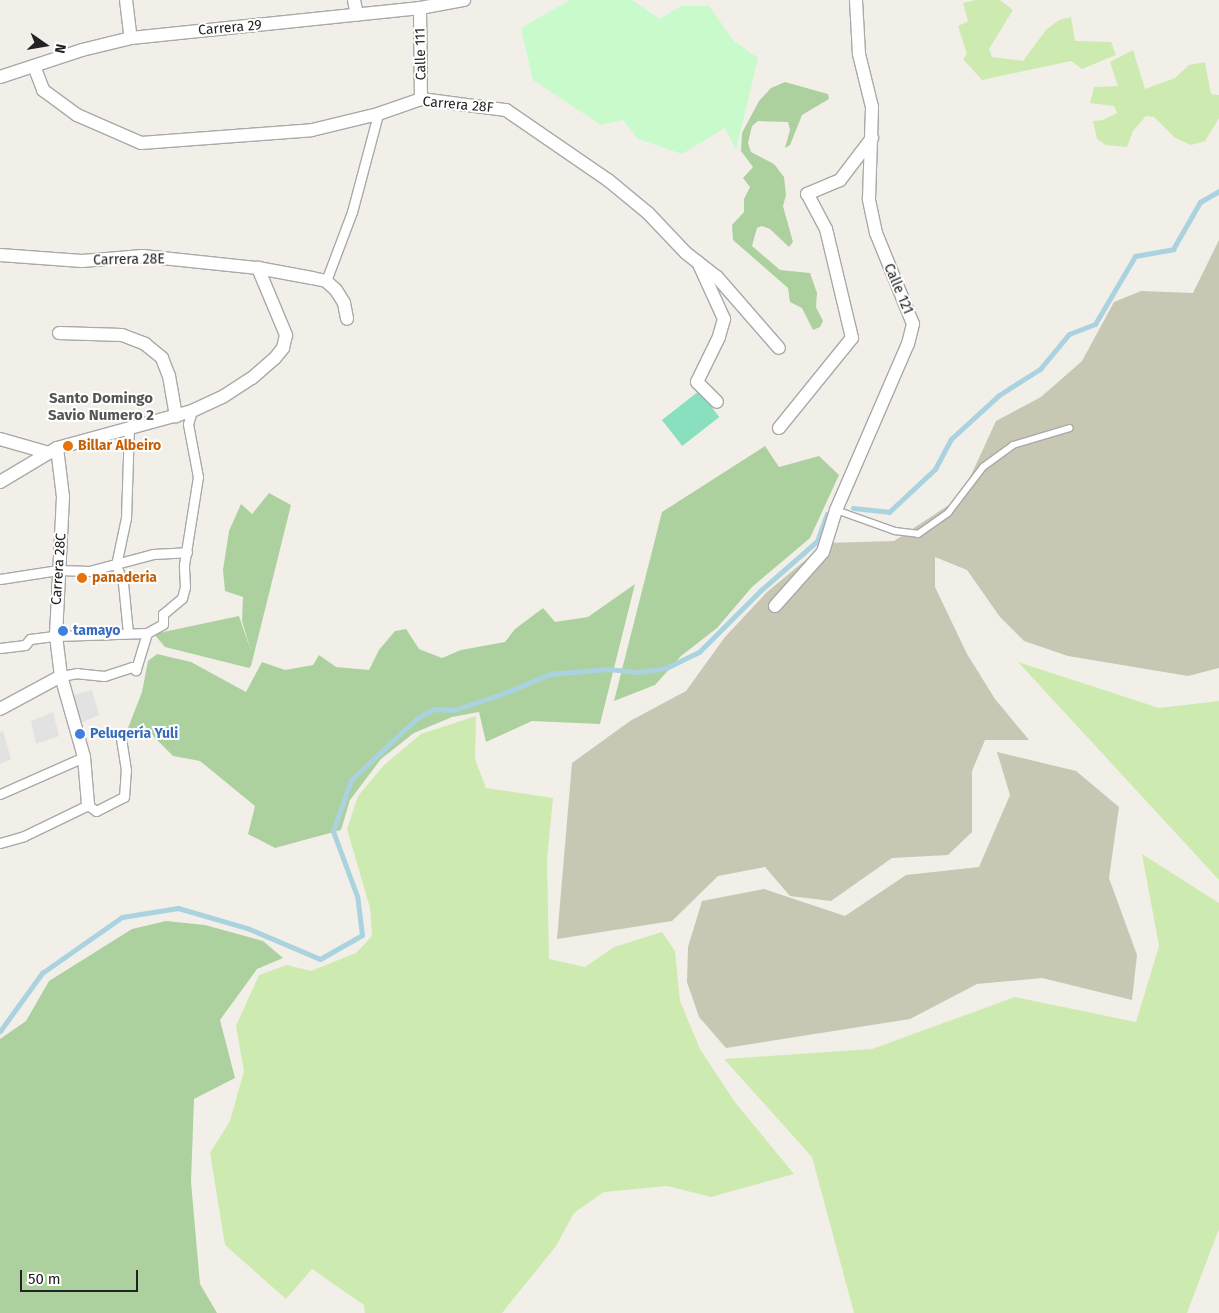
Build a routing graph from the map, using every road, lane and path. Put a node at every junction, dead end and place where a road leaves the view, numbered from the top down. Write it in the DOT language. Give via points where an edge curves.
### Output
graph roads {
  1 [pos="126,0"];
  2 [pos="354,0"];
  3 [pos="464,0"];
  4 [pos="856,0"];
  5 [pos="420,8"];
  6 [pos="358,15"];
  7 [pos="131,38"];
  8 [pos="34,66"];
  9 [pos="0,77"];
  10 [pos="421,99"];
  11 [pos="378,114"];
  12 [pos="873,136"];
  13 [pos="0,255"];
  14 [pos="698,262"];
  15 [pos="258,268"];
  16 [pos="326,281"];
  17 [pos="347,319"];
  18 [pos="59,333"];
  19 [pos="779,348"];
  20 [pos="717,402"];
  21 [pos="192,411"];
  22 [pos="176,416"];
  23 [pos="779,428"];
  24 [pos="1070,428"];
  25 [pos="129,429"];
  26 [pos="0,439"];
  27 [pos="53,450"];
  28 [pos="0,482"];
  29 [pos="836,510"];
  30 [pos="187,552"];
  31 [pos="116,565"];
  32 [pos="58,570"];
  33 [pos="0,579"];
  34 [pos="775,606"];
  35 [pos="128,633"];
  36 [pos="147,633"];
  37 [pos="56,636"];
  38 [pos="0,648"];
  39 [pos="61,676"];
  40 [pos="0,709"];
  41 [pos="120,734"];
  42 [pos="84,757"];
  43 [pos="0,794"];
  44 [pos="88,805"];
  45 [pos="0,843"];
  1 -- 7 [label="street"];
  2 -- 6 [label="street"];
  3 -- 5 [label="street, Carrera 29"];
  4 -- 12 [label="street, Calle 121" via="860,54 872,107"];
  5 -- 6 [label="street, Carrera 29"];
  5 -- 10 [label="street, Calle 111"];
  6 -- 7 [label="street, Carrera 29"];
  7 -- 8 [label="street, Carrera 29"];
  8 -- 9 [label="street, Carrera 29"];
  8 -- 11 [label="street, Carrera 28F" via="43,90 77,115 141,143 312,130"];
  10 -- 11 [label="street, Carrera 28F"];
  10 -- 14 [label="street, Carrera 28F" via="506,110 608,180"];
  11 -- 16 [label="street" via="352,212"];
  12 -- 23 [label="street" via="840,180 806,194 826,229 852,338"];
  12 -- 29 [label="street, Calle 121" via="869,199 876,233 913,324 908,344"];
  13 -- 15 [label="street, Carrera 28E" via="82,261 143,256"];
  14 -- 19 [label="street, Carrera 28F" via="717,277"];
  14 -- 20 [label="street" via="724,319 697,382"];
  15 -- 16 [label="street, Carrera 28E"];
  15 -- 21 [label="street" via="286,334 279,353 252,378"];
  16 -- 17 [label="street" via="342,300"];
  18 -- 22 [label="street" via="122,335 145,344 162,358 169,376"];
  21 -- 22 [label="street"];
  21 -- 30 [label="street" via="188,424 198,477"];
  22 -- 25 [label="street"];
  24 -- 29 [label="lane" via="1013,445 983,466 948,513 918,534 895,531"];
  25 -- 27 [label="street"];
  25 -- 31 [label="street" via="126,518"];
  26 -- 27 [label="street"];
  27 -- 28 [label="street"];
  27 -- 32 [label="street, Carrera 28C" via="63,497"];
  29 -- 34 [label="street, Calle 121" via="823,552"];
  30 -- 31 [label="street" via="152,554"];
  30 -- 36 [label="street" via="182,598 163,614 163,624"];
  31 -- 32 [label="street" via="89,571"];
  31 -- 35 [label="street" via="122,583"];
  32 -- 33 [label="street"];
  32 -- 37 [label="street, Carrera 28C"];
  35 -- 36 [label="street"];
  35 -- 37 [label="street"];
  36 -- 39 [label="street" via="136,670 132,667 104,676 77,673"];
  37 -- 38 [label="street" via="30,639 25,645"];
  37 -- 39 [label="street, Carrera 28C"];
  39 -- 40 [label="street"];
  39 -- 42 [label="street, Carrera 28C"];
  41 -- 44 [label="street" via="126,770 124,797 96,811"];
  42 -- 43 [label="street"];
  42 -- 44 [label="street, Carrera 28C"];
  44 -- 45 [label="street" via="24,836"];
}
